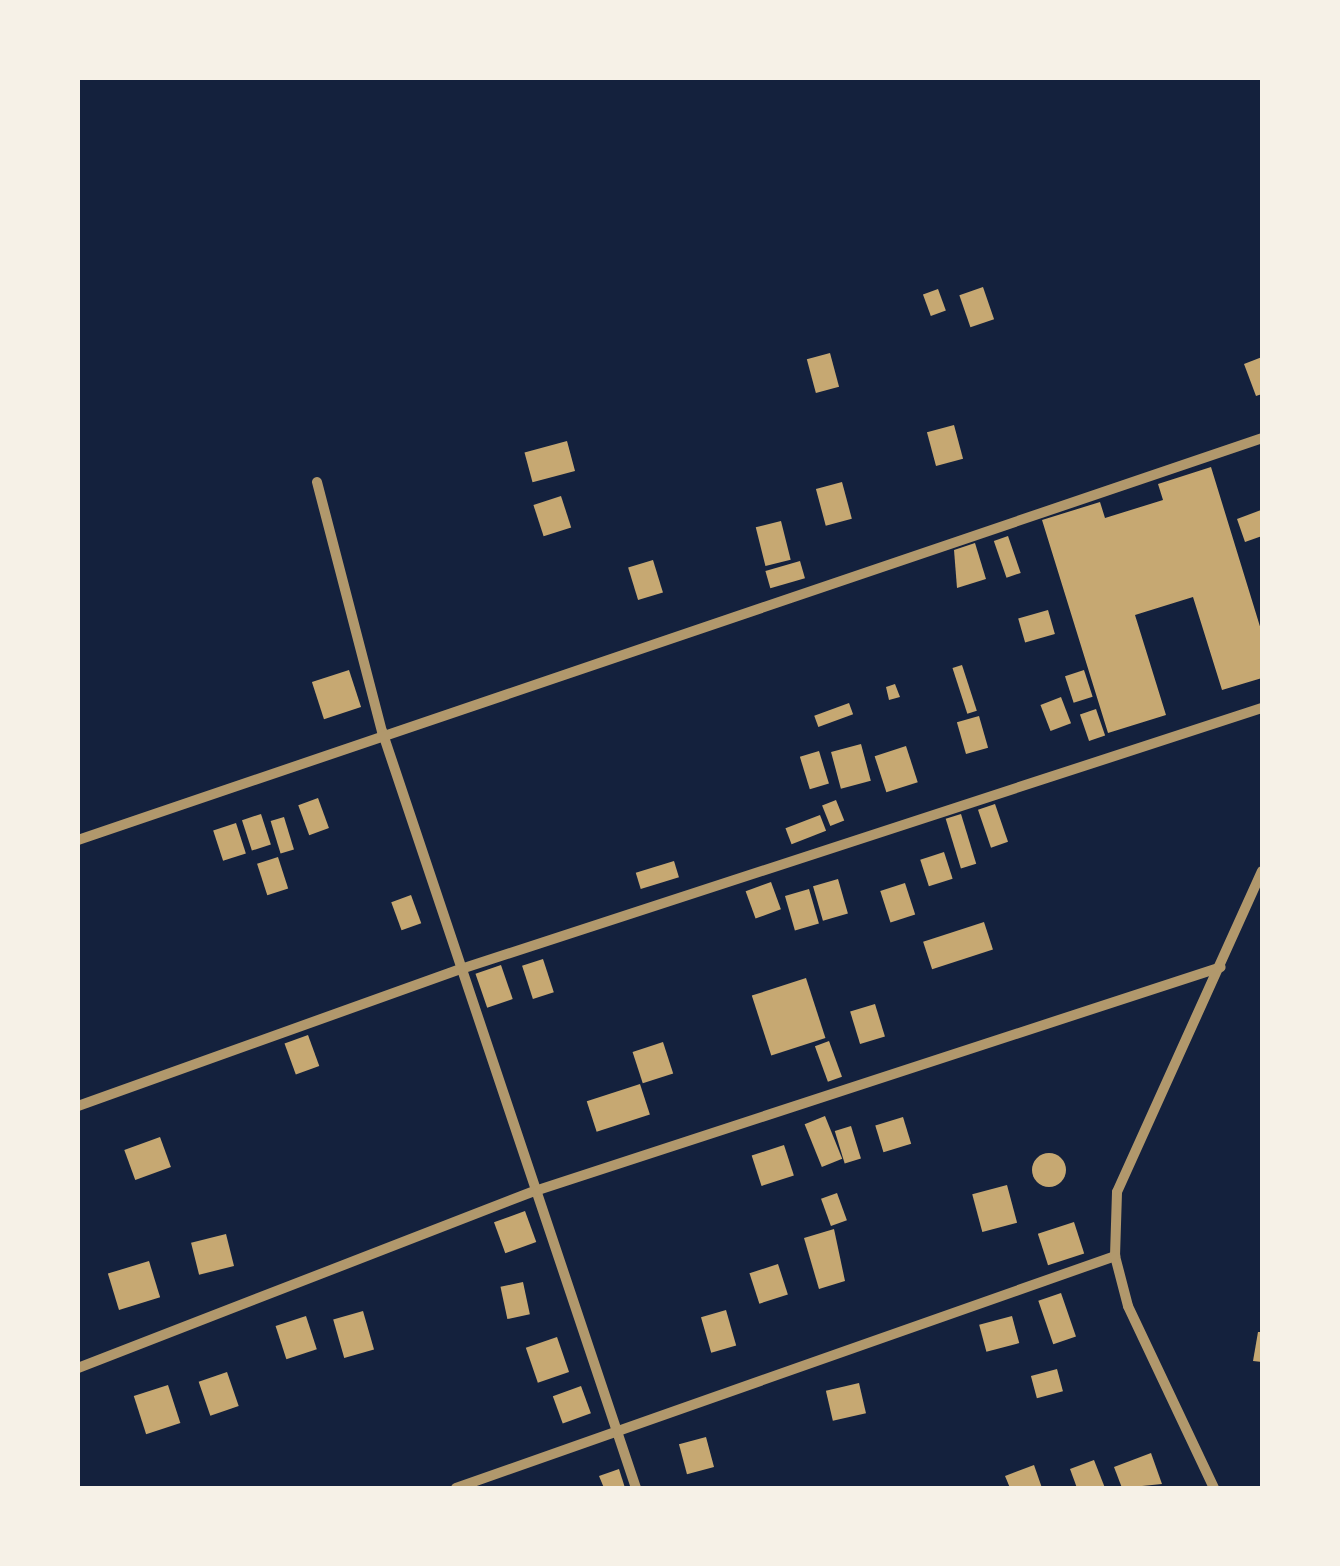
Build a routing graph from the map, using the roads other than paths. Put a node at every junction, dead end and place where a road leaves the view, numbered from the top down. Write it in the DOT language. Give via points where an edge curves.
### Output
graph roads {
  1 [pos="1262,438"];
  2 [pos="317,482"];
  3 [pos="1262,708"];
  4 [pos="382,730"];
  5 [pos="78,840"];
  6 [pos="1262,871"];
  7 [pos="1221,967"];
  8 [pos="464,968"];
  9 [pos="78,1106"];
  10 [pos="538,1190"];
  11 [pos="1115,1256"];
  12 [pos="78,1368"];
  13 [pos="617,1432"];
  14 [pos="456,1488"];
  15 [pos="636,1488"];
  16 [pos="1214,1488"];
  1 -- 4 [label="street"];
  2 -- 4 [label="street"];
  3 -- 8 [label="street"];
  4 -- 5 [label="street"];
  4 -- 8 [label="street"];
  6 -- 7 [label="street"];
  7 -- 10 [label="street"];
  7 -- 11 [label="street" via="1138,1132 1116,1192"];
  8 -- 9 [label="street"];
  8 -- 10 [label="street"];
  10 -- 12 [label="street"];
  10 -- 13 [label="street"];
  11 -- 13 [label="street"];
  11 -- 16 [label="street" via="1128,1306"];
  13 -- 14 [label="street"];
  13 -- 15 [label="street"];
}
